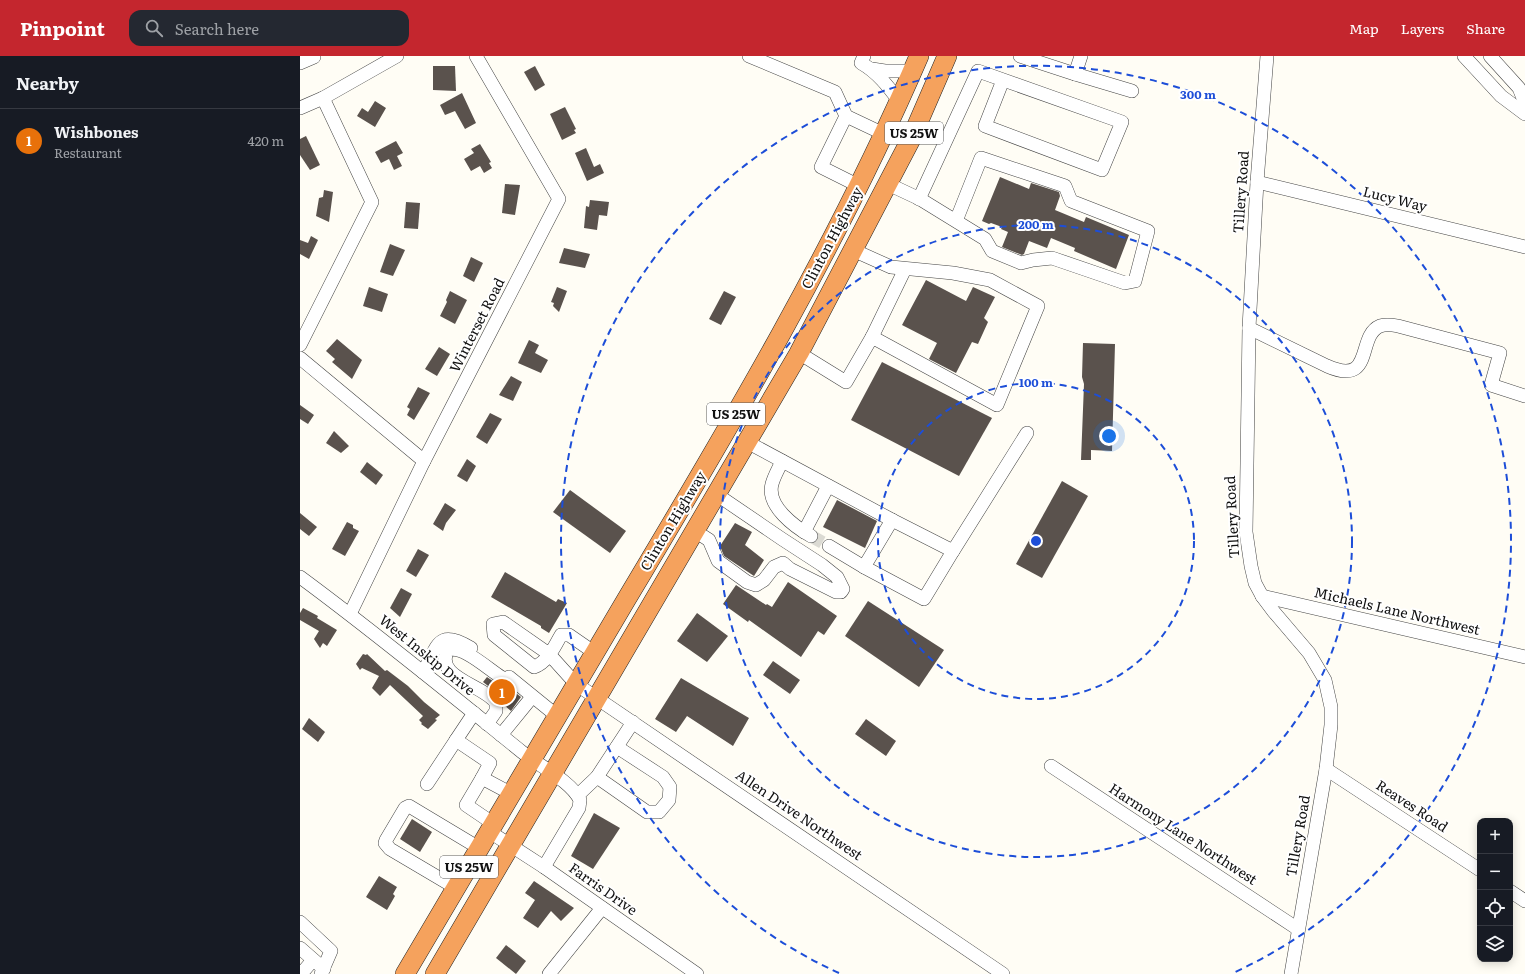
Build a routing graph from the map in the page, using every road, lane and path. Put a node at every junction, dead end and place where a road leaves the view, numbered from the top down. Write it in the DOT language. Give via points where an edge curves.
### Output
graph roads {
  1 [pos="398,56"];
  2 [pos="476,56"];
  3 [pos="749,56"];
  4 [pos="864,56"];
  5 [pos="1020,56"];
  6 [pos="1081,56"];
  7 [pos="1266,56"];
  8 [pos="1464,56"];
  9 [pos="1490,56"];
  10 [pos="314,57"];
  11 [pos="940,58"];
  12 [pos="300,63"];
  13 [pos="916,63"];
  14 [pos="872,69"];
  15 [pos="1075,74"];
  16 [pos="1003,80"];
  17 [pos="1132,91"];
  18 [pos="323,98"];
  19 [pos="899,101"];
  20 [pos="1525,103"];
  21 [pos="300,108"];
  22 [pos="1525,114"];
  23 [pos="846,116"];
  24 [pos="884,134"];
  25 [pos="1257,182"];
  26 [pos="888,184"];
  27 [pos="859,186"];
  28 [pos="919,199"];
  29 [pos="956,221"];
  30 [pos="1525,247"];
  31 [pos="853,250"];
  32 [pos="905,268"];
  33 [pos="794,310"];
  34 [pos="815,321"];
  35 [pos="1249,328"];
  36 [pos="872,337"];
  37 [pos="300,345"];
  38 [pos="799,353"];
  39 [pos="300,358"];
  40 [pos="1525,396"];
  41 [pos="1027,433"];
  42 [pos="747,442"];
  43 [pos="424,461"];
  44 [pos="782,461"];
  45 [pos="828,486"];
  46 [pos="716,494"];
  47 [pos="676,517"];
  48 [pos="892,520"];
  49 [pos="694,531"];
  50 [pos="829,546"];
  51 [pos="953,551"];
  52 [pos="864,567"];
  53 [pos="300,577"];
  54 [pos="1262,596"];
  55 [pos="350,614"];
  56 [pos="595,653"];
  57 [pos="1525,657"];
  58 [pos="423,672"];
  59 [pos="515,683"];
  60 [pos="576,684"];
  61 [pos="532,696"];
  62 [pos="596,697"];
  63 [pos="474,713"];
  64 [pos="558,716"];
  65 [pos="633,722"];
  66 [pos="487,724"];
  67 [pos="501,735"];
  68 [pos="456,740"];
  69 [pos="617,747"];
  70 [pos="532,760"];
  71 [pos="1051,766"];
  72 [pos="1326,769"];
  73 [pos="551,773"];
  74 [pos="597,777"];
  75 [pos="482,778"];
  76 [pos="427,784"];
  77 [pos="512,794"];
  78 [pos="578,795"];
  79 [pos="492,828"];
  80 [pos="510,845"];
  81 [pos="479,848"];
  82 [pos="544,867"];
  83 [pos="1477,868"];
  84 [pos="456,888"];
  85 [pos="1513,893"];
  86 [pos="1525,901"];
  87 [pos="602,908"];
  88 [pos="300,922"];
  89 [pos="1298,929"];
  90 [pos="300,948"];
  91 [pos="313,960"];
  92 [pos="322,971"];
  93 [pos="301,974"];
  94 [pos="405,974"];
  95 [pos="435,974"];
  96 [pos="549,974"];
  97 [pos="697,974"];
  98 [pos="1003,974"];
  99 [pos="1292,974"];
  1 -- 18 [label="street"];
  2 -- 43 [label="street, Winterset Road" via="559,199"];
  3 -- 23 [label="street" via="835,92"];
  4 -- 14 [label="street" via="861,63"];
  5 -- 15 [label="street"];
  6 -- 15 [label="street"];
  7 -- 25 [label="street, Tillery Road"];
  8 -- 22 [label="street" via="1502,96"];
  9 -- 20 [label="street" via="1519,88"];
  10 -- 12 [label="street"];
  11 -- 26 [label="highway, Clinton Highway / US 25W" via="911,139"];
  13 -- 14 [label="street" via="886,71"];
  13 -- 19 [label="highway, Clinton Highway / US 25W"];
  14 -- 19 [label="street"];
  15 -- 17 [label="street"];
  16 -- 16 [label="street" via="1122,122 1102,170 985,126"];
  16 -- 28 [label="street" via="978,71"];
  18 -- 21 [label="street"];
  18 -- 37 [label="street" via="372,202"];
  19 -- 24 [label="highway, Clinton Highway / US 25W"];
  23 -- 24 [label="street"];
  23 -- 27 [label="street" via="821,167"];
  24 -- 27 [label="highway, Clinton Highway / US 25W"];
  25 -- 30 [label="street, Lucy Way"];
  25 -- 35 [label="street, Tillery Road"];
  26 -- 28 [label="street"];
  26 -- 31 [label="highway, Clinton Highway / US 25W"];
  27 -- 33 [label="highway, Clinton Highway / US 25W"];
  28 -- 29 [label="street"];
  29 -- 29 [label="street" via="986,239 992,250 1021,263 1052,258 1126,283 1134,281 1148,231 1071,201 1065,186 981,158"];
  31 -- 32 [label="street" via="891,267"];
  31 -- 34 [label="highway, Clinton Highway / US 25W"];
  32 -- 36 [label="street"];
  32 -- 36 [label="street" via="990,280 1038,306 997,405"];
  33 -- 34 [label="highway"];
  33 -- 47 [label="highway, Clinton Highway / US 25W"];
  34 -- 38 [label="highway, Clinton Highway / US 25W"];
  35 -- 40 [label="street" via="1338,371 1346,372 1355,368 1362,360 1373,331 1380,326 1398,326 1500,353 1491,386"];
  35 -- 54 [label="street, Tillery Road" via="1246,532 1255,583"];
  36 -- 38 [label="street" via="846,382"];
  38 -- 42 [label="highway, Clinton Highway / US 25W"];
  39 -- 43 [label="street"];
  41 -- 51 [label="street"];
  42 -- 44 [label="street"];
  42 -- 46 [label="highway, Clinton Highway / US 25W"];
  43 -- 55 [label="street, Winterset Road"];
  44 -- 45 [label="street"];
  44 -- 45 [label="street" via="771,485 772,499 782,514 808,534"];
  45 -- 48 [label="street"];
  46 -- 49 [label="highway, Clinton Highway / US 25W"];
  46 -- 49 [label="street" via="822,565 837,577 843,589 836,592 783,563 774,567 764,580 756,585 747,582 718,561 708,540"];
  47 -- 49 [label="highway"];
  47 -- 56 [label="highway, Clinton Highway / US 25W"];
  48 -- 51 [label="street"];
  48 -- 52 [label="street"];
  49 -- 62 [label="highway, Clinton Highway / US 25W"];
  50 -- 52 [label="street"];
  51 -- 52 [label="street" via="924,598"];
  53 -- 55 [label="street, West Inskip Drive"];
  54 -- 57 [label="street, Michaels Lane Northwest"];
  54 -- 72 [label="street, Tillery Road" via="1310,653 1324,680 1331,725"];
  55 -- 58 [label="street, West Inskip Drive"];
  56 -- 60 [label="highway, Clinton Highway / US 25W"];
  56 -- 60 [label="street, Allen Drive Northwest" via="569,635 561,635 549,654"];
  58 -- 59 [label="street" via="439,642 454,640 462,642 486,658"];
  58 -- 63 [label="street, West Inskip Drive"];
  59 -- 61 [label="street"];
  59 -- 66 [label="street" via="456,650 448,650 445,654 445,663 451,672 496,703 496,711"];
  60 -- 62 [label="street, Allen Drive Northwest"];
  60 -- 64 [label="highway, Clinton Highway / US 25W"];
  61 -- 64 [label="street"];
  61 -- 67 [label="street"];
  62 -- 65 [label="street, Allen Drive Northwest"];
  62 -- 73 [label="highway, Clinton Highway / US 25W"];
  63 -- 66 [label="street, West Inskip Drive"];
  63 -- 68 [label="street"];
  64 -- 70 [label="highway, Clinton Highway / US 25W"];
  65 -- 69 [label="street"];
  65 -- 98 [label="street, Allen Drive Northwest"];
  66 -- 67 [label="street, West Inskip Drive"];
  67 -- 70 [label="street, West Inskip Drive"];
  68 -- 75 [label="street" via="490,763"];
  68 -- 76 [label="street"];
  69 -- 74 [label="street"];
  69 -- 74 [label="street" via="663,777 670,787 669,800 659,812 648,812"];
  70 -- 73 [label="street, West Inskip Drive"];
  70 -- 77 [label="highway, Clinton Highway / US 25W"];
  71 -- 89 [label="street, Harmony Lane Northwest"];
  72 -- 83 [label="street, Reaves Road"];
  72 -- 89 [label="street, Tillery Road"];
  73 -- 78 [label="street, West Inskip Drive" via="573,788"];
  73 -- 80 [label="highway, Clinton Highway / US 25W"];
  74 -- 78 [label="street"];
  75 -- 77 [label="street"];
  75 -- 79 [label="street, Farris Drive" via="466,805"];
  77 -- 79 [label="highway, Clinton Highway / US 25W"];
  78 -- 82 [label="street" via="579,808"];
  79 -- 80 [label="street, Farris Drive"];
  79 -- 81 [label="highway, Clinton Highway / US 25W"];
  80 -- 82 [label="street, Farris Drive"];
  80 -- 95 [label="highway, Clinton Highway / US 25W"];
  81 -- 84 [label="highway, Clinton Highway / US 25W"];
  81 -- 84 [label="street" via="411,807 405,808 386,840 385,843 390,849"];
  82 -- 87 [label="street, Farris Drive"];
  84 -- 94 [label="highway, Clinton Highway / US 25W"];
  85 -- 86 [label="street"];
  87 -- 96 [label="street"];
  87 -- 97 [label="street, Farris Drive"];
  88 -- 92 [label="street" via="332,951"];
  89 -- 99 [label="street, Tillery Road"];
  90 -- 91 [label="street"];
  91 -- 92 [label="street"];
  91 -- 93 [label="street"];
}
